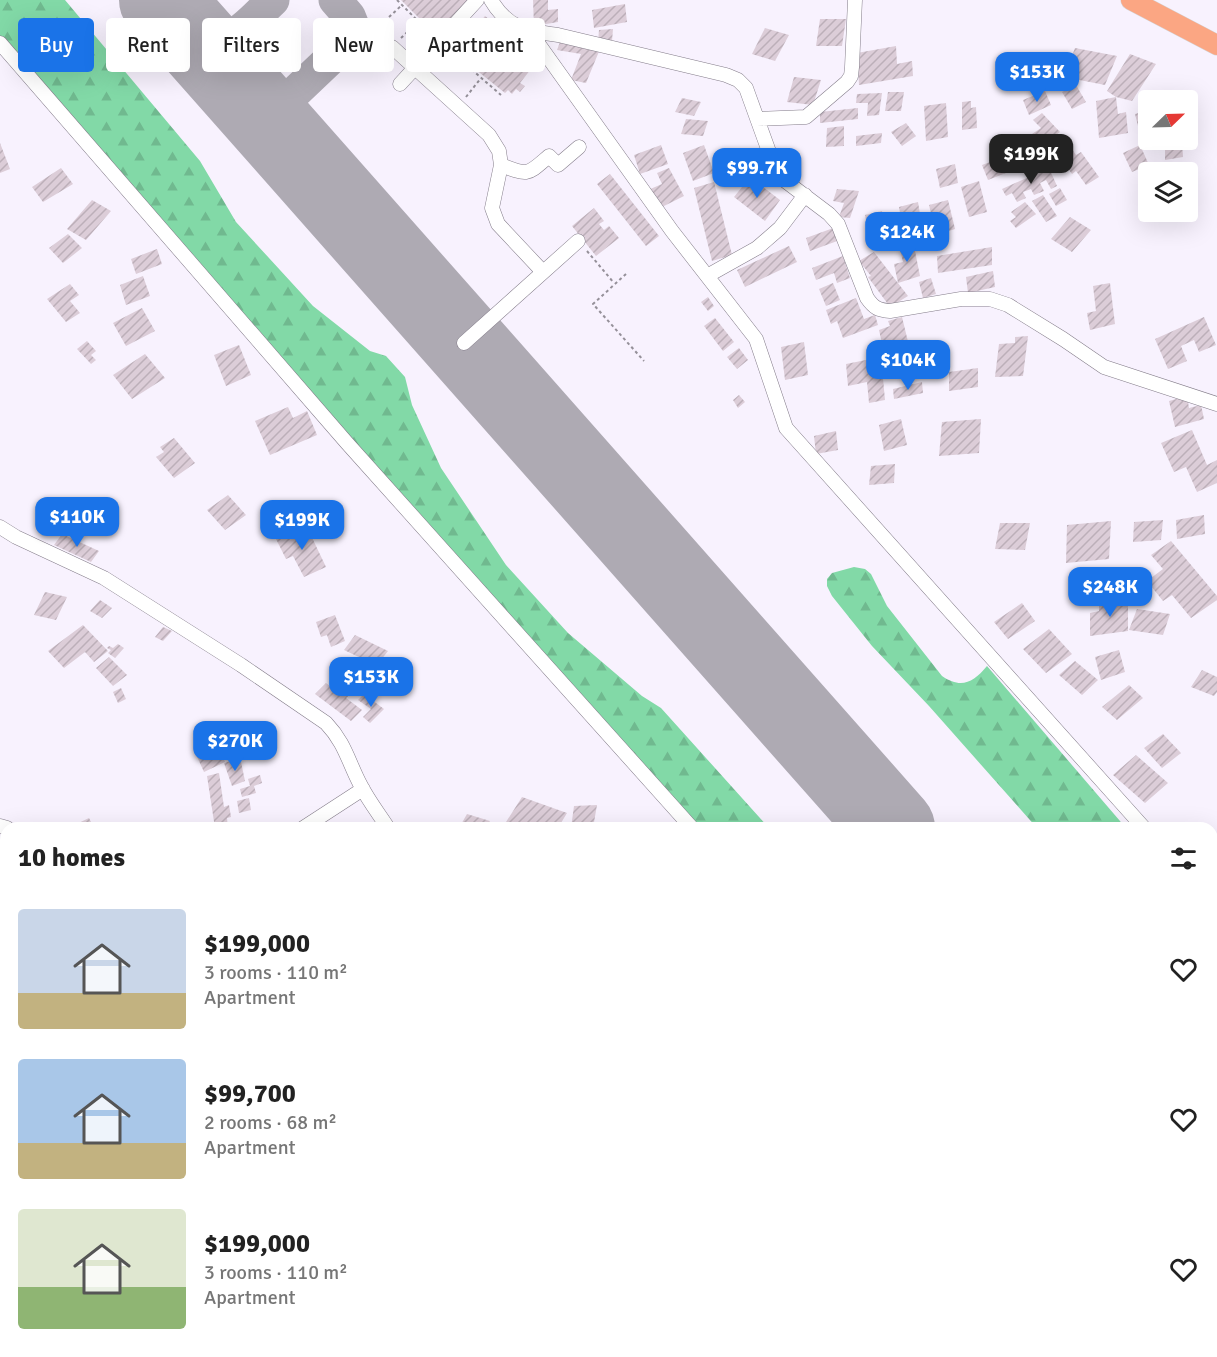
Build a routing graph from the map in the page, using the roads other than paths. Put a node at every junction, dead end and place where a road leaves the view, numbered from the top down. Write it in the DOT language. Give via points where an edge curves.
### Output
graph roads {
  1 [pos="477,0"];
  2 [pos="491,0"];
  3 [pos="855,0"];
  4 [pos="1131,0"];
  5 [pos="461,18"];
  6 [pos="505,18"];
  7 [pos="545,34"];
  8 [pos="0,43"];
  9 [pos="1217,45"];
  10 [pos="394,49"];
  11 [pos="545,53"];
  12 [pos="406,60"];
  13 [pos="411,72"];
  14 [pos="420,72"];
  15 [pos="400,84"];
  16 [pos="757,119"];
  17 [pos="579,147"];
  18 [pos="501,165"];
  19 [pos="805,195"];
  20 [pos="579,241"];
  21 [pos="543,272"];
  22 [pos="707,276"];
  23 [pos="464,343"];
  24 [pos="1217,404"];
  25 [pos="0,526"];
  26 [pos="363,789"];
  27 [pos="312,822"];
  28 [pos="384,822"];
  29 [pos="687,822"];
  30 [pos="1139,822"];
  1 -- 5 [label="street"];
  2 -- 6 [label="street"];
  3 -- 16 [label="street" via="852,67 847,82 806,117"];
  4 -- 9 [label="highway"];
  7 -- 16 [label="street" via="726,75 746,88"];
  8 -- 29 [label="street" via="347,443"];
  10 -- 12 [label="street"];
  11 -- 22 [label="street"];
  13 -- 15 [label="street"];
  14 -- 18 [label="street" via="489,135 499,151"];
  16 -- 19 [label="street" via="776,171"];
  17 -- 18 [label="street" via="558,165 549,156 525,174"];
  18 -- 21 [label="street" via="492,208 498,224"];
  19 -- 22 [label="street" via="780,228 757,248"];
  19 -- 24 [label="street" via="838,224 873,307 890,311 961,299 990,299 1008,305 1104,367"];
  20 -- 21 [label="street"];
  21 -- 23 [label="street"];
  22 -- 30 [label="street" via="756,339 786,428"];
  25 -- 26 [label="street" via="104,578 326,723 338,735"];
  26 -- 27 [label="street"];
  26 -- 28 [label="street"];
}
